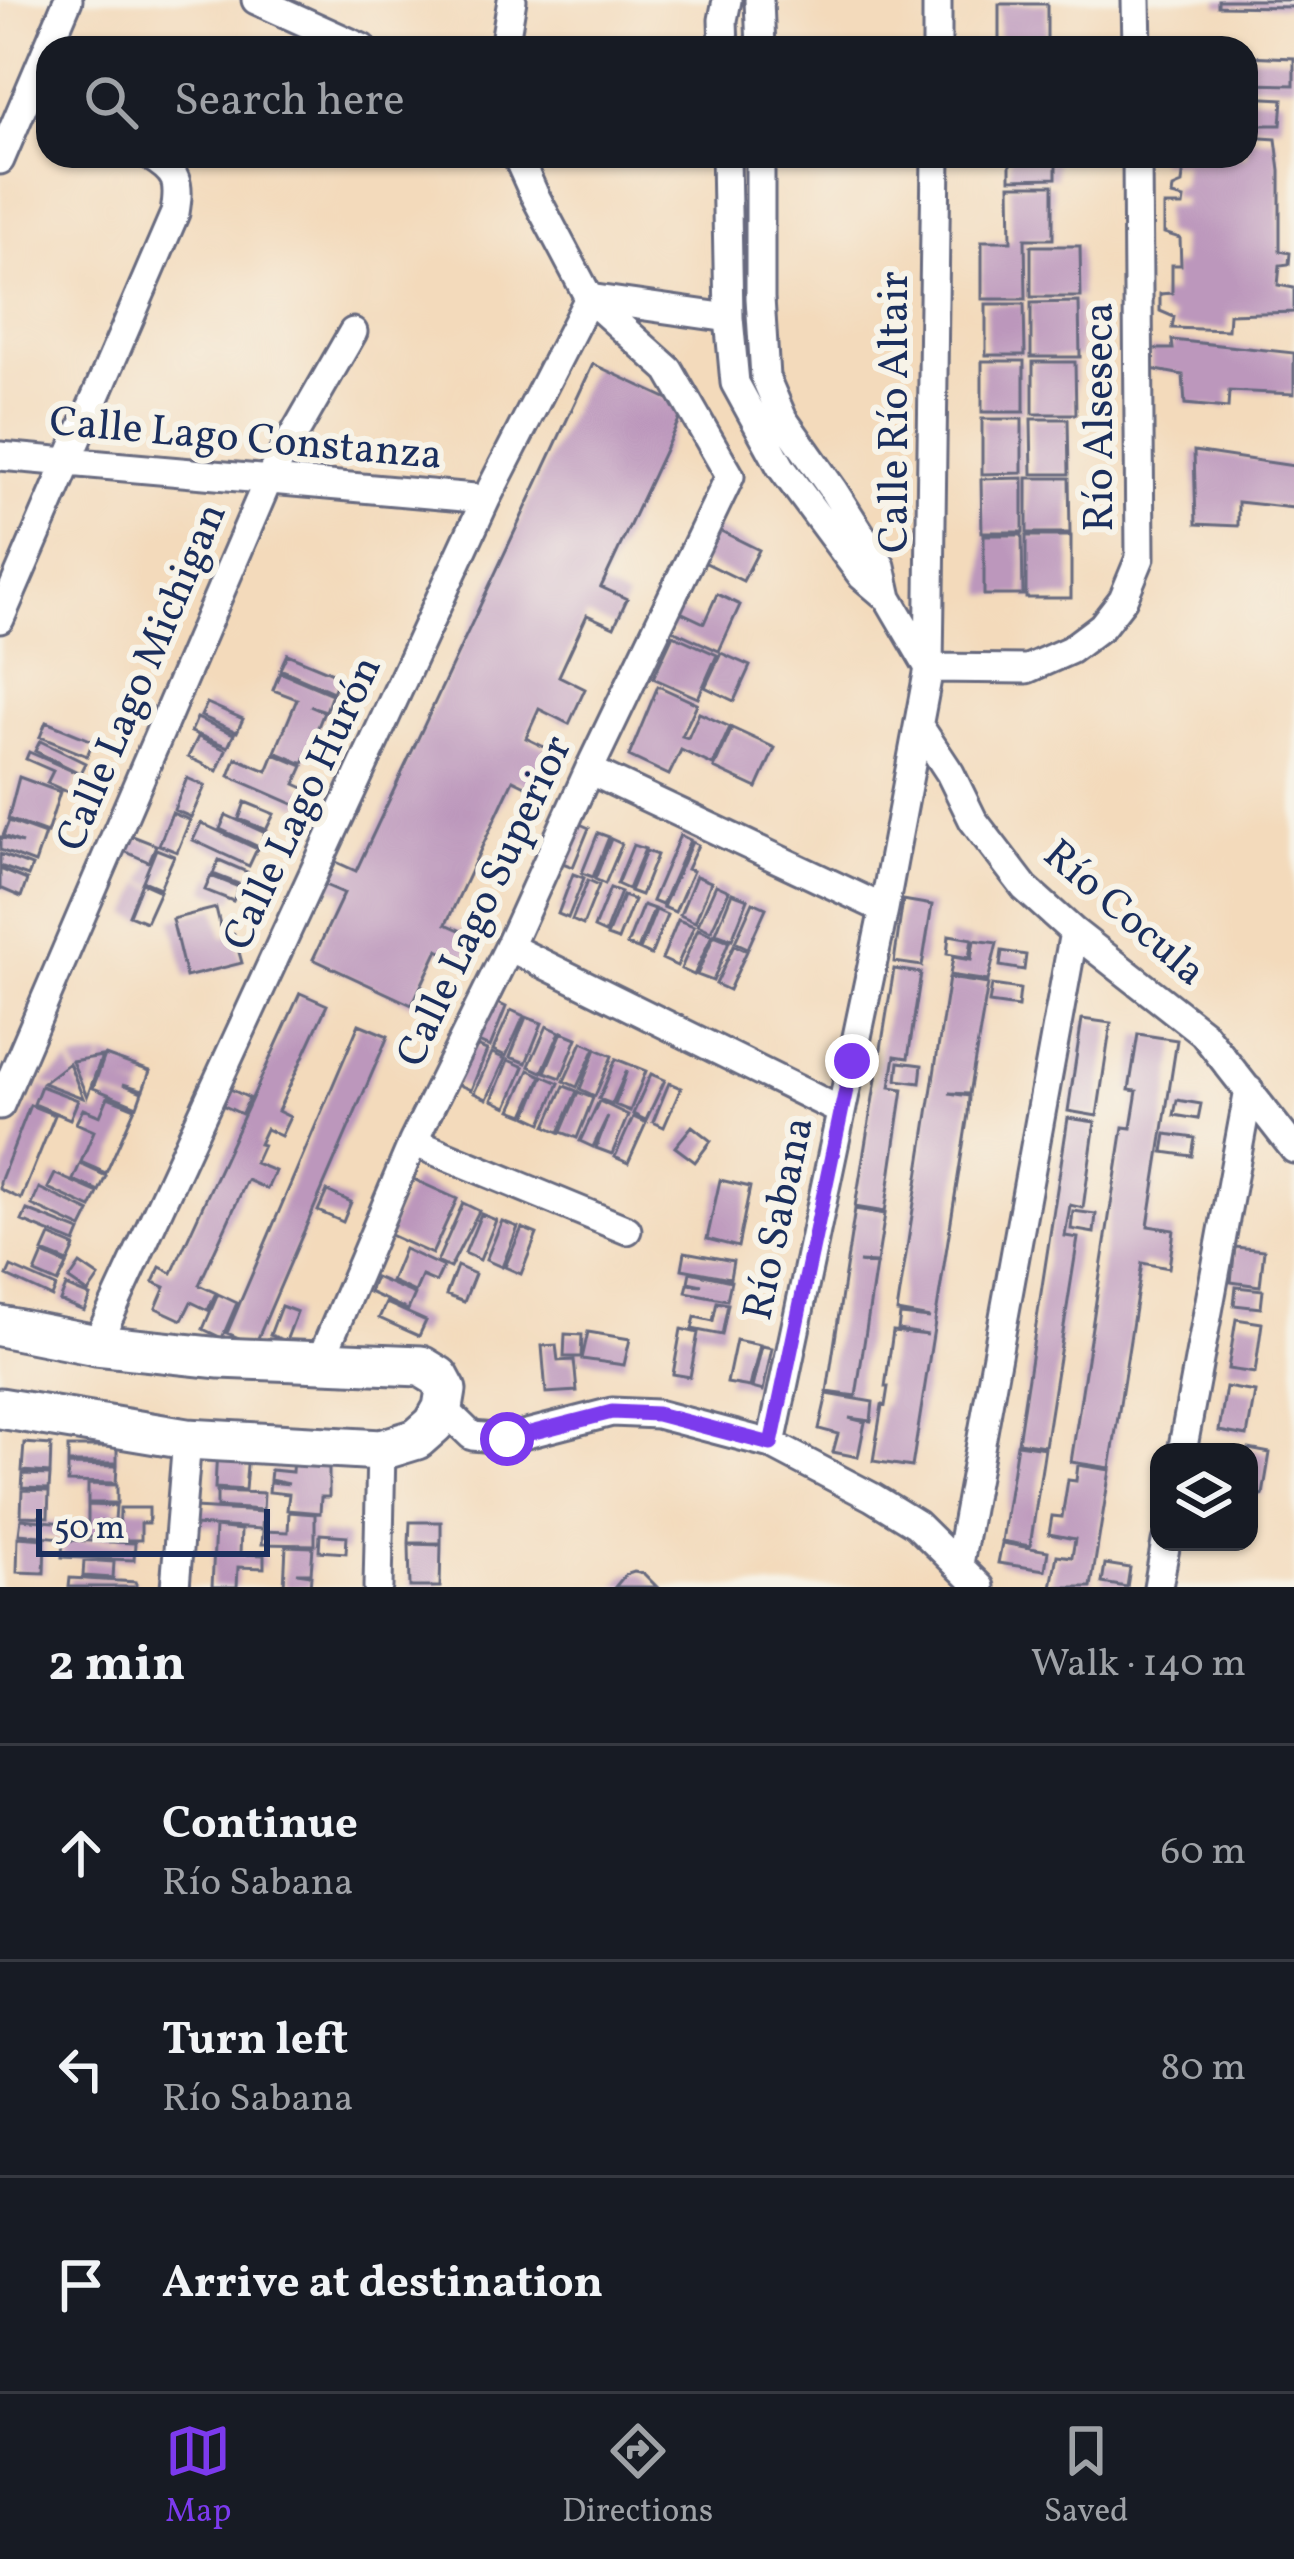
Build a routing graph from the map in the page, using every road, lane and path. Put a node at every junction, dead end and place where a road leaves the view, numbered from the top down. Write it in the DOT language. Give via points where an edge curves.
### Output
graph roads {
  1 [pos="68,0"];
  2 [pos="256,0"];
  3 [pos="512,0"];
  4 [pos="727,0"];
  5 [pos="759,0"];
  6 [pos="937,0"];
  7 [pos="1136,0"];
  8 [pos="57,36"];
  9 [pos="336,36"];
  10 [pos="506,36"];
  11 [pos="724,36"];
  12 [pos="760,36"];
  13 [pos="937,36"];
  14 [pos="1137,36"];
  15 [pos="36,106"];
  16 [pos="0,160"];
  17 [pos="170,168"];
  18 [pos="522,168"];
  19 [pos="726,168"];
  20 [pos="760,168"];
  21 [pos="936,168"];
  22 [pos="1137,168"];
  23 [pos="589,298"];
  24 [pos="729,319"];
  25 [pos="353,332"];
  26 [pos="0,456"];
  27 [pos="67,464"];
  28 [pos="269,478"];
  29 [pos="486,499"];
  30 [pos="888,598"];
  31 [pos="0,619"];
  32 [pos="929,668"];
  33 [pos="919,726"];
  34 [pos="589,770"];
  35 [pos="884,909"];
  36 [pos="1074,932"];
  37 [pos="509,947"];
  38 [pos="1249,1090"];
  39 [pos="0,1105"];
  40 [pos="842,1111"];
  41 [pos="412,1142"];
  42 [pos="1294,1149"];
  43 [pos="627,1230"];
  44 [pos="0,1326"];
  45 [pos="96,1345"];
  46 [pos="319,1364"];
  47 [pos="0,1408"];
  48 [pos="443,1408"];
  49 [pos="187,1439"];
  50 [pos="1184,1443"];
  51 [pos="771,1444"];
  52 [pos="381,1450"];
  53 [pos="1164,1551"];
  54 [pos="959,1564"];
  55 [pos="175,1587"];
  56 [pos="378,1587"];
  57 [pos="980,1587"];
  58 [pos="1158,1587"];
  1 -- 8 [label="street"];
  2 -- 9 [label="street"];
  3 -- 10 [label="street"];
  4 -- 11 [label="street"];
  5 -- 12 [label="street"];
  6 -- 13 [label="street"];
  7 -- 14 [label="street"];
  15 -- 16 [label="street"];
  17 -- 27 [label="street" via="179,188 175,213"];
  18 -- 23 [label="street"];
  19 -- 24 [label="street"];
  20 -- 30 [label="street" via="766,377 783,419 880,566"];
  21 -- 32 [label="street, Calle Río Altair"];
  22 -- 32 [label="street, Río Alseseca" via="1140,558 1123,599 1070,650 1027,669"];
  23 -- 24 [label="street"];
  23 -- 29 [label="street, Calle Lago Hurón"];
  23 -- 34 [label="street, Calle Lago Superior" via="669,370 730,476"];
  24 -- 30 [label="street" via="735,383 752,420 862,576"];
  25 -- 28 [label="street, Calle Lago Michigan"];
  26 -- 27 [label="street, Calle Lago Constanza"];
  27 -- 28 [label="street, Calle Lago Constanza"];
  27 -- 31 [label="street"];
  28 -- 29 [label="street, Calle Lago Constanza"];
  28 -- 39 [label="street, Calle Lago Michigan"];
  29 -- 45 [label="street, Calle Lago Hurón"];
  30 -- 32 [label="street"];
  32 -- 33 [label="street, Río Sabana"];
  33 -- 35 [label="street, Río Sabana"];
  33 -- 36 [label="street, Río Cocula" via="973,820 1025,888"];
  34 -- 35 [label="street"];
  34 -- 37 [label="street, Calle Lago Superior"];
  35 -- 40 [label="street, Río Sabana"];
  36 -- 38 [label="street, Río Cocula" via="1203,1033"];
  36 -- 54 [label="street"];
  37 -- 40 [label="street"];
  37 -- 41 [label="street, Calle Lago Superior"];
  38 -- 42 [label="street, Río Cocula"];
  38 -- 50 [label="street"];
  40 -- 51 [label="street, Río Sabana"];
  41 -- 43 [label="street"];
  41 -- 46 [label="street, Calle Lago Superior"];
  44 -- 45 [label="main road"];
  45 -- 46 [label="main road"];
  46 -- 48 [label="main road" via="421,1366 446,1390"];
  47 -- 49 [label="main road"];
  48 -- 51 [label="street" via="472,1436 507,1439 612,1412 657,1414"];
  48 -- 52 [label="main road" via="417,1439"];
  49 -- 52 [label="main road"];
  49 -- 55 [label="street"];
  51 -- 54 [label="street" via="916,1524"];
  52 -- 56 [label="street"];
  53 -- 58 [label="street"];
  54 -- 57 [label="street"];
}
